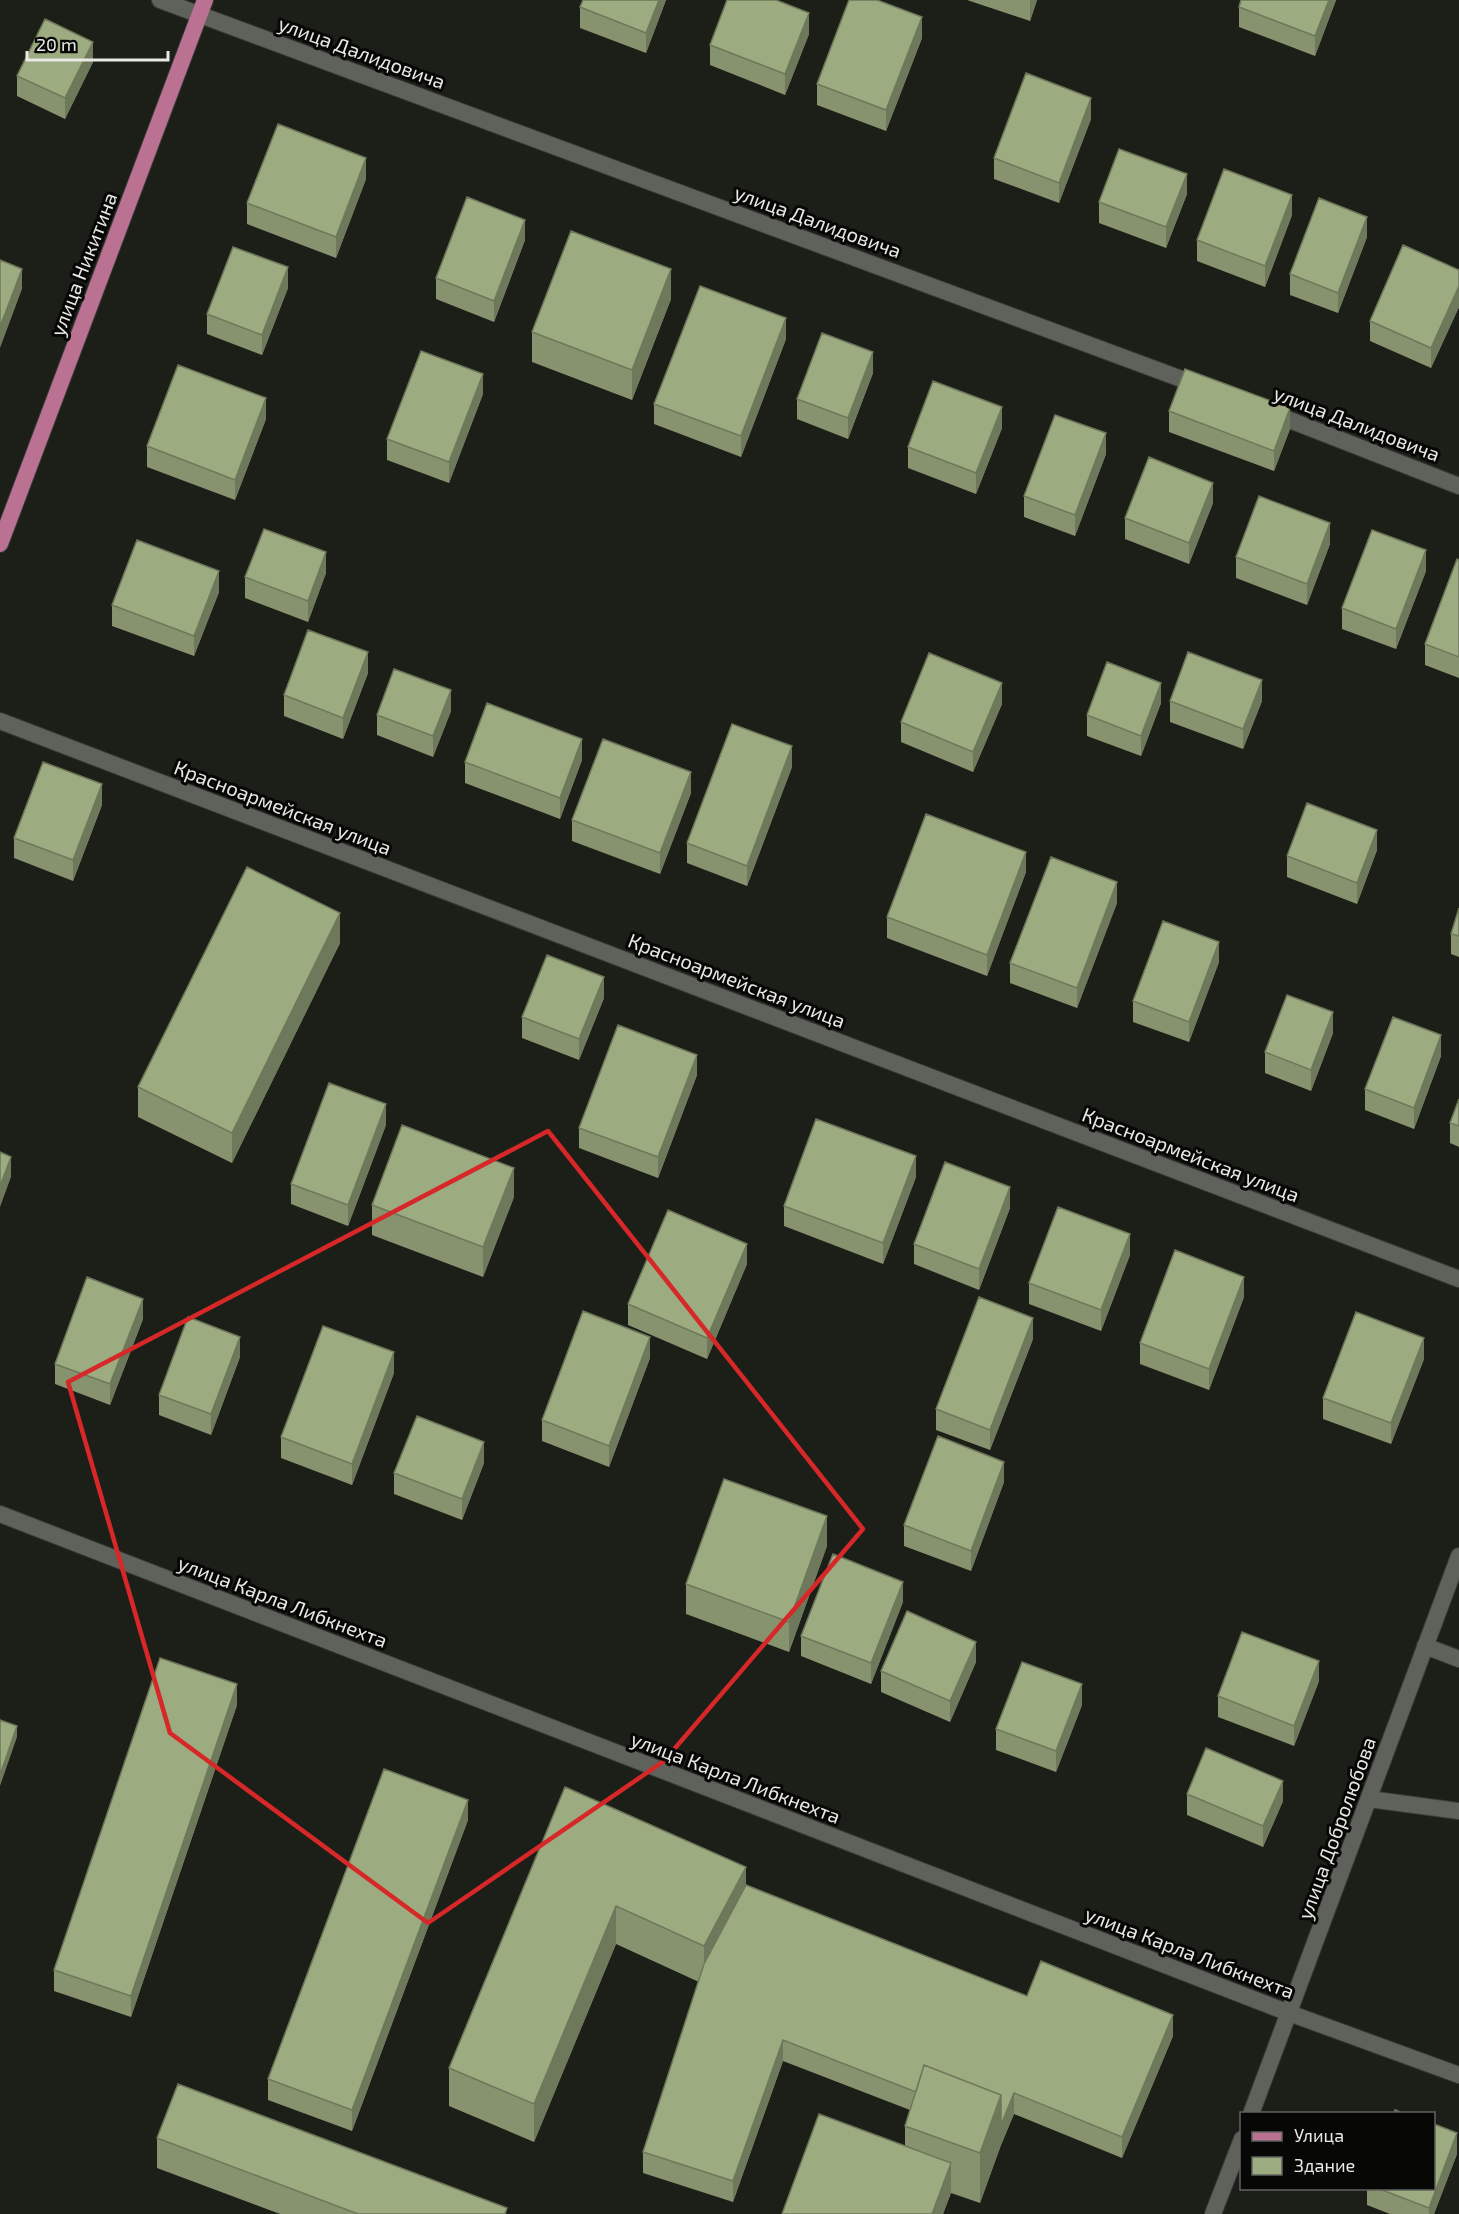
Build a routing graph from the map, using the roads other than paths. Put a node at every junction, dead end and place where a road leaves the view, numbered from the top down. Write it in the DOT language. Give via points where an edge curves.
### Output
graph roads {
  1 [pos="160,0"];
  2 [pos="202,7"];
  3 [pos="1216,392"];
  4 [pos="1249,404"];
  5 [pos="1459,486"];
  6 [pos="0,544"];
  7 [pos="0,721"];
  8 [pos="1459,1279"];
  9 [pos="0,1514"];
  10 [pos="1459,1556"];
  11 [pos="1425,1646"];
  12 [pos="1459,1659"];
  13 [pos="1369,1799"];
  14 [pos="1459,1811"];
  15 [pos="1289,2013"];
  16 [pos="1459,2075"];
  17 [pos="1252,2112"];
  18 [pos="1240,2144"];
  19 [pos="1213,2214"];
  1 -- 2 [label="street, улица Далидовича"];
  2 -- 3 [label="street, улица Далидовича"];
  2 -- 6 [label="main road, улица Никитина"];
  4 -- 5 [label="street, улица Далидовича"];
  7 -- 8 [label="street, Красноармейская улица"];
  9 -- 15 [label="street, улица Карла Либкнехта"];
  10 -- 11 [label="street, улица Добролюбова"];
  11 -- 12 [label="street"];
  11 -- 13 [label="street, улица Добролюбова"];
  13 -- 14 [label="street"];
  13 -- 15 [label="street, улица Добролюбова"];
  15 -- 16 [label="street, улица Карла Либкнехта"];
  15 -- 17 [label="street, улица Добролюбова"];
  18 -- 19 [label="street"];
}
